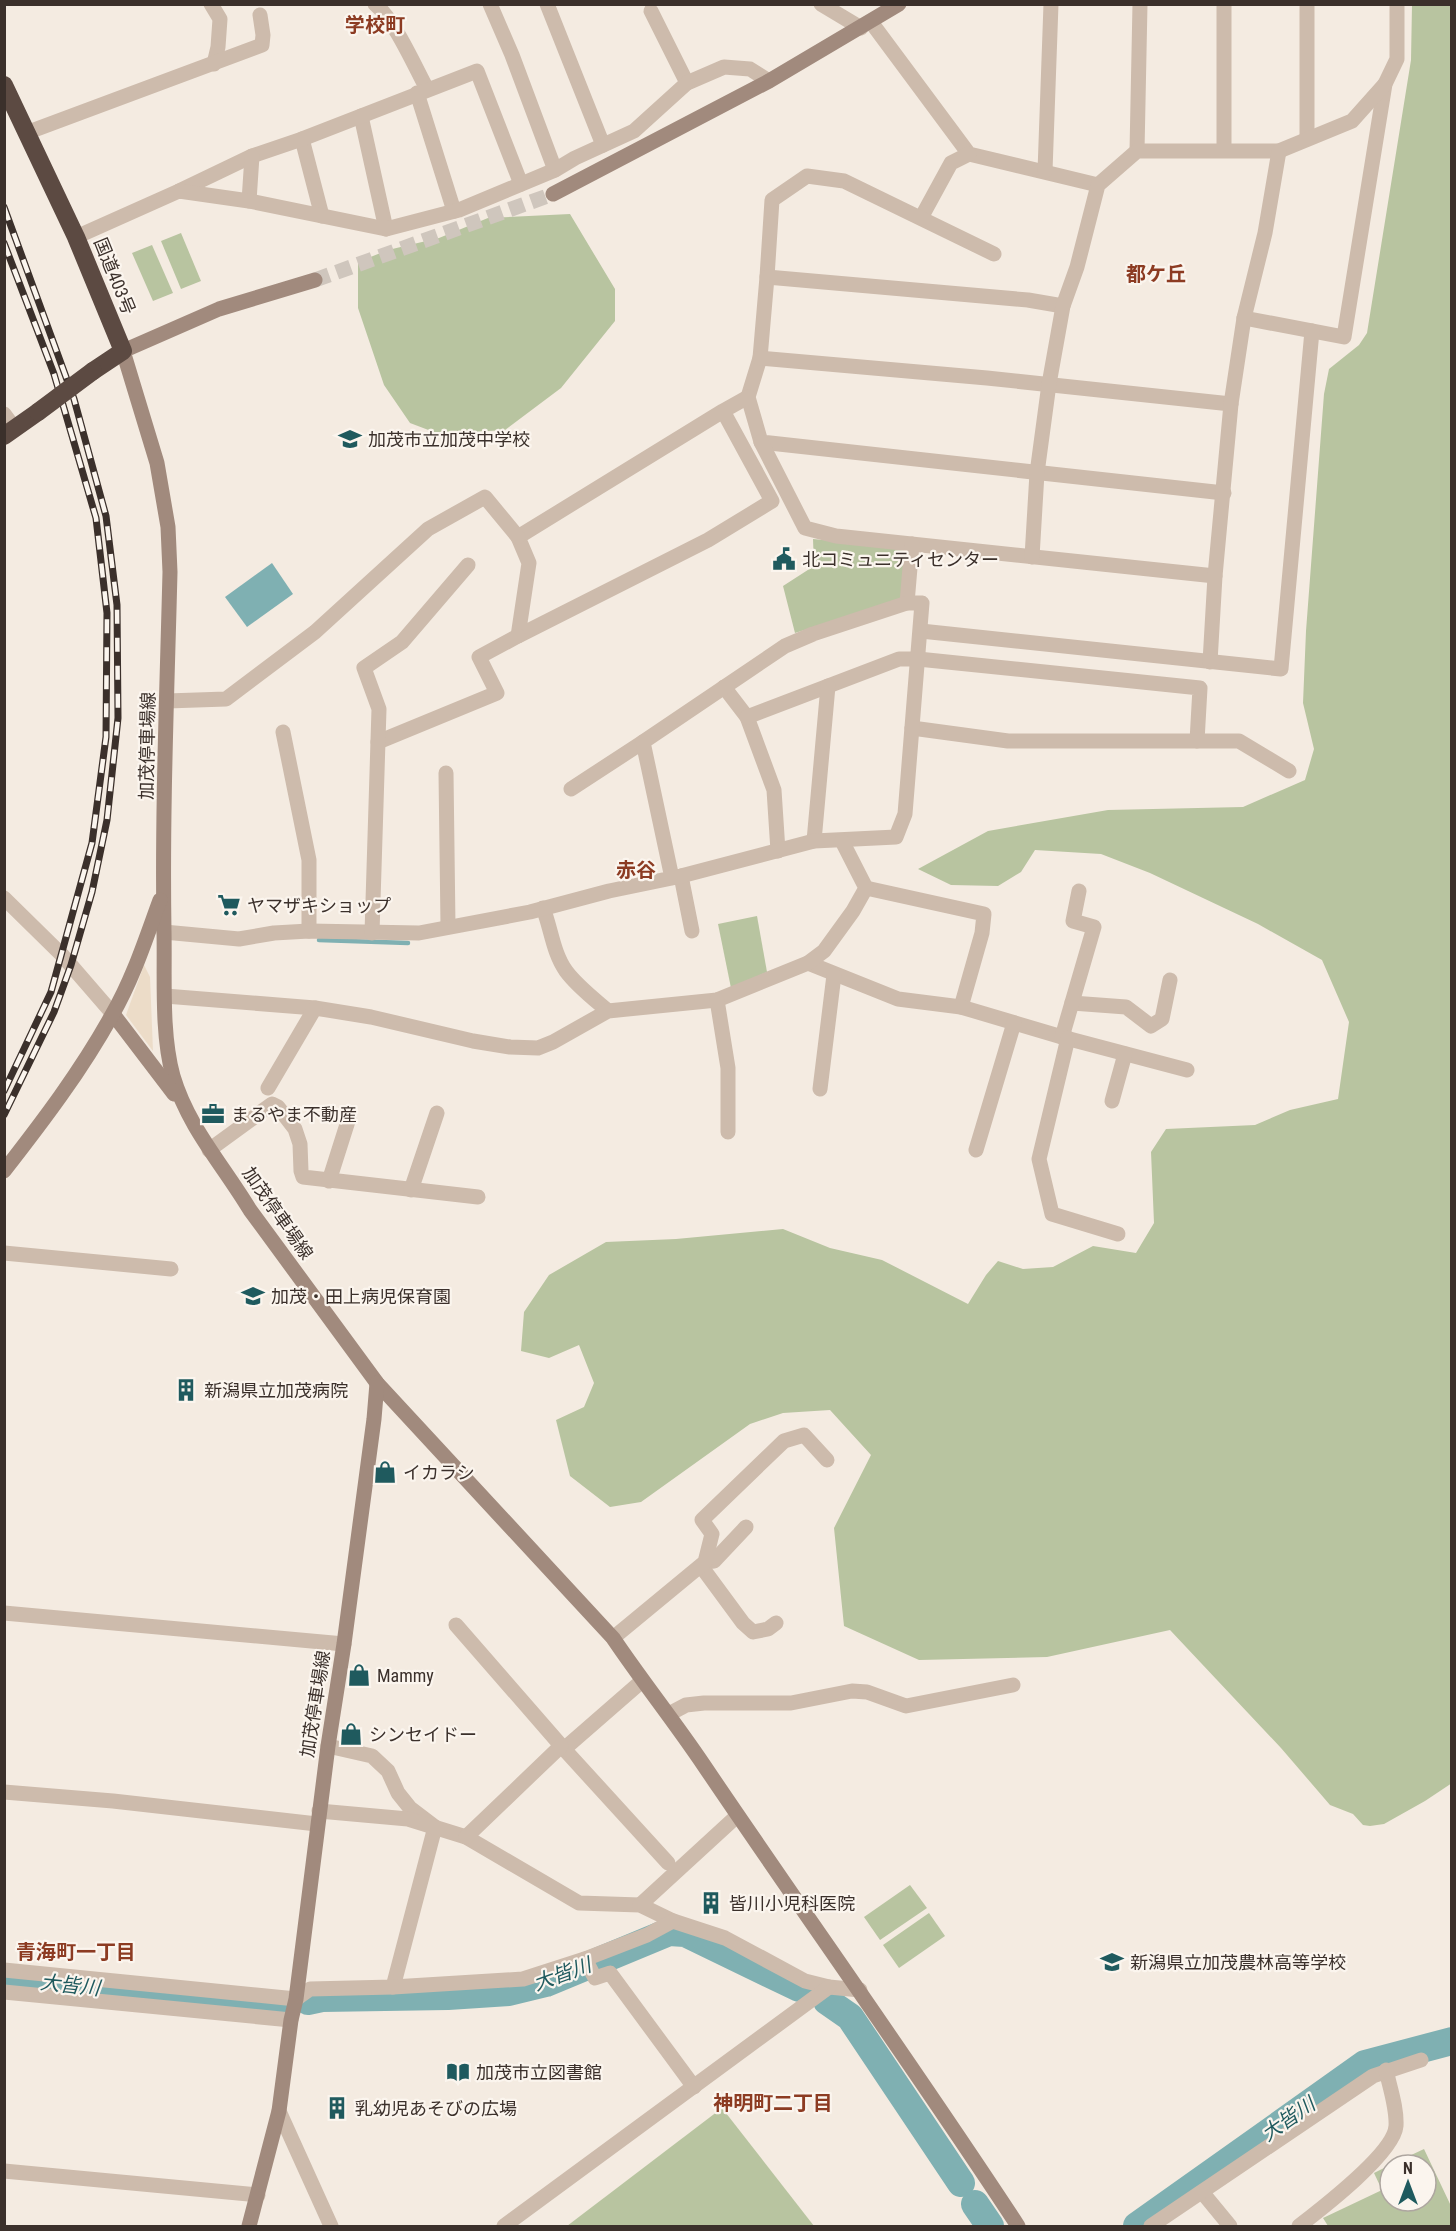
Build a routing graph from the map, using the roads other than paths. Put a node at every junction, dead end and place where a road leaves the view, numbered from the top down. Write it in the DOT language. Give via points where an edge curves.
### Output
graph roads {
  1 [pos="211,4"];
  2 [pos="490,4"];
  3 [pos="547,4"];
  4 [pos="821,4"];
  5 [pos="899,4"];
  6 [pos="1051,4"];
  7 [pos="1140,4"];
  8 [pos="1224,4"];
  9 [pos="1307,4"];
  10 [pos="1397,4"];
  11 [pos="379,6"];
  12 [pos="651,11"];
  13 [pos="260,15"];
  14 [pos="866,25"];
  15 [pos="214,64"];
  16 [pos="769,81"];
  17 [pos="687,83"];
  18 [pos="1385,84"];
  19 [pos="4,85"];
  20 [pos="422,91"];
  21 [pos="361,116"];
  22 [pos="26,133"];
  23 [pos="302,139"];
  24 [pos="1307,139"];
  25 [pos="603,145"];
  26 [pos="1224,150"];
  27 [pos="1137,151"];
  28 [pos="1279,151"];
  29 [pos="969,153"];
  30 [pos="252,156"];
  31 [pos="555,170"];
  32 [pos="1045,171"];
  33 [pos="521,184"];
  34 [pos="1098,185"];
  35 [pos="179,191"];
  36 [pos="553,194"];
  37 [pos="249,201"];
  38 [pos="454,211"];
  39 [pos="322,216"];
  40 [pos="921,218"];
  41 [pos="386,229"];
  42 [pos="76,237"];
  43 [pos="994,254"];
  44 [pos="767,277"];
  45 [pos="315,280"];
  46 [pos="1064,306"];
  47 [pos="1244,318"];
  48 [pos="1312,331"];
  49 [pos="123,351"];
  50 [pos="760,358"];
  51 [pos="1049,384"];
  52 [pos="748,397"];
  53 [pos="1231,404"];
  54 [pos="723,411"];
  55 [pos="8,426"];
  56 [pos="761,442"];
  57 [pos="1037,473"];
  58 [pos="1224,493"];
  59 [pos="518,537"];
  60 [pos="912,544"];
  61 [pos="1032,557"];
  62 [pos="468,565"];
  63 [pos="1215,576"];
  64 [pos="907,603"];
  65 [pos="921,632"];
  66 [pos="518,636"];
  67 [pos="918,659"];
  68 [pos="1210,662"];
  69 [pos="828,686"];
  70 [pos="724,687"];
  71 [pos="167,701"];
  72 [pos="747,717"];
  73 [pos="912,728"];
  74 [pos="283,732"];
  75 [pos="1197,741"];
  76 [pos="378,742"];
  77 [pos="643,742"];
  78 [pos="1288,771"];
  79 [pos="446,773"];
  80 [pos="571,789"];
  81 [pos="814,841"];
  82 [pos="842,841"];
  83 [pos="778,851"];
  84 [pos="676,877"];
  85 [pos="866,888"];
  86 [pos="163,891"];
  87 [pos="1079,891"];
  88 [pos="4,898"];
  89 [pos="543,908"];
  90 [pos="448,926"];
  91 [pos="309,931"];
  92 [pos="692,931"];
  93 [pos="164,932"];
  94 [pos="372,933"];
  95 [pos="808,963"];
  96 [pos="834,975"];
  97 [pos="1170,980"];
  98 [pos="165,996"];
  99 [pos="717,1000"];
  100 [pos="1072,1003"];
  101 [pos="961,1007"];
  102 [pos="315,1008"];
  103 [pos="608,1011"];
  104 [pos="113,1014"];
  105 [pos="1014,1023"];
  106 [pos="1065,1037"];
  107 [pos="1125,1054"];
  108 [pos="1187,1070"];
  109 [pos="268,1088"];
  110 [pos="820,1089"];
  111 [pos="1112,1101"];
  112 [pos="184,1108"];
  113 [pos="436,1113"];
  114 [pos="349,1118"];
  115 [pos="728,1132"];
  116 [pos="209,1150"];
  117 [pos="976,1150"];
  118 [pos="4,1171"];
  119 [pos="329,1181"];
  120 [pos="411,1190"];
  121 [pos="478,1197"];
  122 [pos="1118,1234"];
  123 [pos="4,1253"];
  124 [pos="171,1269"];
  125 [pos="376,1383"];
  126 [pos="827,1460"];
  127 [pos="746,1527"];
  128 [pos="703,1564"];
  129 [pos="4,1613"];
  130 [pos="776,1623"];
  131 [pos="456,1625"];
  132 [pos="613,1638"];
  133 [pos="344,1644"];
  134 [pos="642,1681"];
  135 [pos="1013,1685"];
  136 [pos="669,1714"];
  137 [pos="327,1746"];
  138 [pos="563,1748"];
  139 [pos="4,1792"];
  140 [pos="737,1816"];
  141 [pos="318,1817"];
  142 [pos="435,1827"];
  143 [pos="466,1837"];
  144 [pos="668,1863"];
  145 [pos="640,1905"];
  146 [pos="674,1921"];
  147 [pos="585,1959"];
  148 [pos="4,1970"];
  149 [pos="393,1987"];
  150 [pos="829,1987"];
  151 [pos="860,1990"];
  152 [pos="4,1992"];
  153 [pos="296,1999"];
  154 [pos="291,2020"];
  155 [pos="1421,2060"];
  156 [pos="1386,2070"];
  157 [pos="694,2087"];
  158 [pos="279,2111"];
  159 [pos="4,2171"];
  160 [pos="1202,2192"];
  161 [pos="258,2195"];
  162 [pos="249,2226"];
  163 [pos="331,2226"];
  164 [pos="504,2226"];
  165 [pos="1018,2226"];
  166 [pos="1151,2226"];
  167 [pos="1230,2226"];
  168 [pos="1300,2226"];
  1 -- 15 [label="street" via="219,20"];
  2 -- 31 [label="street"];
  3 -- 25 [label="street"];
  4 -- 14 [label="street"];
  5 -- 14 [label="street"];
  6 -- 32 [label="street"];
  7 -- 27 [label="street"];
  8 -- 26 [label="street"];
  9 -- 24 [label="street"];
  10 -- 18 [label="street" via="1397,59"];
  11 -- 20 [label="street" via="398,35"];
  12 -- 17 [label="street"];
  13 -- 15 [label="street" via="262,45"];
  14 -- 16 [label="street"];
  14 -- 29 [label="street"];
  15 -- 22 [label="street"];
  16 -- 17 [label="street" via="750,69 724,67"];
  16 -- 36 [label="street"];
  17 -- 25 [label="street" via="634,130"];
  18 -- 24 [label="street" via="1352,120"];
  18 -- 48 [label="street" via="1344,337"];
  19 -- 22 [label="highway, 国道403号"];
  20 -- 21 [label="street"];
  20 -- 33 [label="street" via="477,71"];
  20 -- 38 [label="street"];
  21 -- 23 [label="street"];
  21 -- 41 [label="street"];
  22 -- 42 [label="highway, 国道403号"];
  23 -- 30 [label="street"];
  23 -- 39 [label="street"];
  24 -- 28 [label="street"];
  25 -- 31 [label="street"];
  26 -- 27 [label="street"];
  26 -- 28 [label="street"];
  27 -- 34 [label="street"];
  28 -- 47 [label="street"];
  29 -- 32 [label="street"];
  29 -- 40 [label="street" via="951,163"];
  30 -- 35 [label="street"];
  30 -- 37 [label="street"];
  31 -- 33 [label="street"];
  32 -- 34 [label="street"];
  33 -- 38 [label="street"];
  34 -- 46 [label="street"];
  35 -- 37 [label="street"];
  35 -- 42 [label="street"];
  37 -- 39 [label="street"];
  38 -- 41 [label="street"];
  39 -- 41 [label="street"];
  40 -- 43 [label="street"];
  40 -- 44 [label="street" via="844,181 807,176 772,200"];
  42 -- 49 [label="highway, 国道403号"];
  44 -- 46 [label="street"];
  44 -- 50 [label="street"];
  45 -- 49 [label="street" via="219,309"];
  46 -- 51 [label="street"];
  47 -- 48 [label="street"];
  47 -- 53 [label="street"];
  48 -- 68 [label="street" via="1281,669"];
  49 -- 55 [label="highway, bridge" via="38,412"];
  49 -- 71 [label="street, 加茂停車場線" via="157,463 168,527"];
  50 -- 51 [label="street"];
  50 -- 52 [label="street"];
  51 -- 53 [label="street"];
  51 -- 57 [label="street"];
  52 -- 54 [label="street"];
  52 -- 56 [label="street"];
  53 -- 58 [label="street"];
  54 -- 59 [label="street"];
  54 -- 66 [label="street" via="772,501 708,540"];
  56 -- 57 [label="street"];
  56 -- 60 [label="street" via="805,528 836,536"];
  57 -- 58 [label="street"];
  57 -- 61 [label="street"];
  58 -- 63 [label="street"];
  59 -- 66 [label="street" via="529,563"];
  59 -- 71 [label="street" via="485,497 428,529 315,632 226,699"];
  60 -- 61 [label="street"];
  60 -- 64 [label="street"];
  61 -- 63 [label="street"];
  62 -- 76 [label="street" via="402,642 364,668 379,709"];
  63 -- 68 [label="street"];
  64 -- 65 [label="street" via="922,603"];
  64 -- 70 [label="street" via="785,646"];
  65 -- 67 [label="street"];
  65 -- 68 [label="street"];
  66 -- 76 [label="street" via="478,657 497,693"];
  67 -- 69 [label="street" via="899,659"];
  67 -- 73 [label="street"];
  67 -- 75 [label="street" via="1200,688"];
  69 -- 72 [label="street"];
  69 -- 81 [label="street"];
  70 -- 72 [label="street"];
  70 -- 77 [label="street"];
  71 -- 86 [label="street, 加茂停車場線"];
  72 -- 83 [label="street" via="774,790"];
  73 -- 75 [label="street" via="1008,741"];
  73 -- 82 [label="street" via="905,814 896,837"];
  74 -- 91 [label="street" via="309,860"];
  75 -- 78 [label="street" via="1239,741"];
  76 -- 94 [label="street"];
  77 -- 80 [label="street"];
  77 -- 84 [label="street"];
  79 -- 90 [label="street"];
  81 -- 82 [label="street"];
  81 -- 83 [label="street"];
  82 -- 85 [label="street"];
  83 -- 84 [label="street"];
  84 -- 89 [label="street"];
  84 -- 92 [label="street"];
  85 -- 95 [label="street" via="824,951"];
  85 -- 101 [label="street" via="984,914"];
  86 -- 93 [label="street, 加茂停車場線"];
  86 -- 104 [label="street"];
  87 -- 100 [label="street" via="1073,921 1094,927"];
  88 -- 104 [label="street" via="62,955"];
  89 -- 90 [label="street"];
  89 -- 103 [label="street" via="566,972"];
  90 -- 94 [label="street" via="419,933"];
  91 -- 93 [label="street" via="239,939"];
  91 -- 94 [label="street"];
  93 -- 98 [label="street, 加茂停車場線"];
  95 -- 96 [label="street"];
  95 -- 99 [label="street"];
  96 -- 101 [label="street" via="898,999"];
  96 -- 110 [label="street"];
  97 -- 100 [label="street" via="1162,1019 1151,1026 1126,1007"];
  98 -- 102 [label="street"];
  98 -- 112 [label="street, 加茂停車場線" via="168,1048"];
  99 -- 103 [label="street"];
  99 -- 115 [label="street" via="728,1068"];
  100 -- 106 [label="street"];
  101 -- 105 [label="street"];
  102 -- 103 [label="street" via="501,1046 538,1048"];
  102 -- 109 [label="street"];
  104 -- 112 [label="street"];
  104 -- 118 [label="street" via="58,1102"];
  105 -- 106 [label="street"];
  105 -- 117 [label="street"];
  106 -- 107 [label="street"];
  106 -- 122 [label="street" via="1039,1159 1052,1214"];
  107 -- 108 [label="street"];
  107 -- 111 [label="street"];
  112 -- 116 [label="street, 加茂停車場線"];
  113 -- 120 [label="street"];
  114 -- 119 [label="street"];
  116 -- 119 [label="street" via="275,1104 295,1129 303,1177"];
  116 -- 125 [label="street, 加茂停車場線"];
  119 -- 120 [label="street"];
  120 -- 121 [label="street"];
  123 -- 124 [label="street"];
  125 -- 132 [label="street"];
  125 -- 133 [label="street, 加茂停車場線"];
  126 -- 128 [label="street" via="804,1435 784,1441 702,1520 712,1534"];
  127 -- 128 [label="street" via="714,1561"];
  128 -- 130 [label="street" via="753,1632"];
  128 -- 132 [label="street"];
  129 -- 133 [label="street"];
  131 -- 138 [label="street"];
  132 -- 134 [label="street"];
  133 -- 137 [label="street, 加茂停車場線"];
  134 -- 136 [label="street"];
  134 -- 138 [label="street"];
  135 -- 136 [label="street" via="906,1706 867,1692 852,1691 791,1703 686,1705"];
  136 -- 140 [label="street"];
  137 -- 141 [label="street, 加茂停車場線"];
  137 -- 142 [label="street" via="372,1756 388,1771 410,1808"];
  138 -- 143 [label="street"];
  138 -- 144 [label="street"];
  139 -- 141 [label="street"];
  140 -- 145 [label="street"];
  140 -- 151 [label="street"];
  141 -- 142 [label="street" via="408,1819"];
  141 -- 153 [label="street, 加茂停車場線"];
  142 -- 143 [label="street"];
  142 -- 149 [label="street"];
  143 -- 145 [label="street" via="579,1903"];
  145 -- 146 [label="street"];
  146 -- 147 [label="street"];
  146 -- 150 [label="street" via="725,1938 805,1982"];
  147 -- 149 [label="street" via="523,1979"];
  147 -- 157 [label="street" via="595,1978 610,1973"];
  148 -- 153 [label="street"];
  149 -- 153 [label="street" via="310,1989"];
  150 -- 151 [label="street"];
  150 -- 157 [label="street"];
  151 -- 165 [label="street"];
  152 -- 154 [label="street"];
  153 -- 154 [label="street, 加茂停車場線"];
  154 -- 158 [label="street, 加茂停車場線"];
  155 -- 156 [label="street"];
  156 -- 160 [label="street"];
  156 -- 168 [label="street" via="1396,2128 1389,2144 1352,2183"];
  157 -- 164 [label="street"];
  158 -- 161 [label="street, 加茂停車場線"];
  158 -- 163 [label="street"];
  159 -- 161 [label="street"];
  160 -- 166 [label="street"];
  160 -- 167 [label="street"];
  161 -- 162 [label="street, 加茂停車場線"];
}
